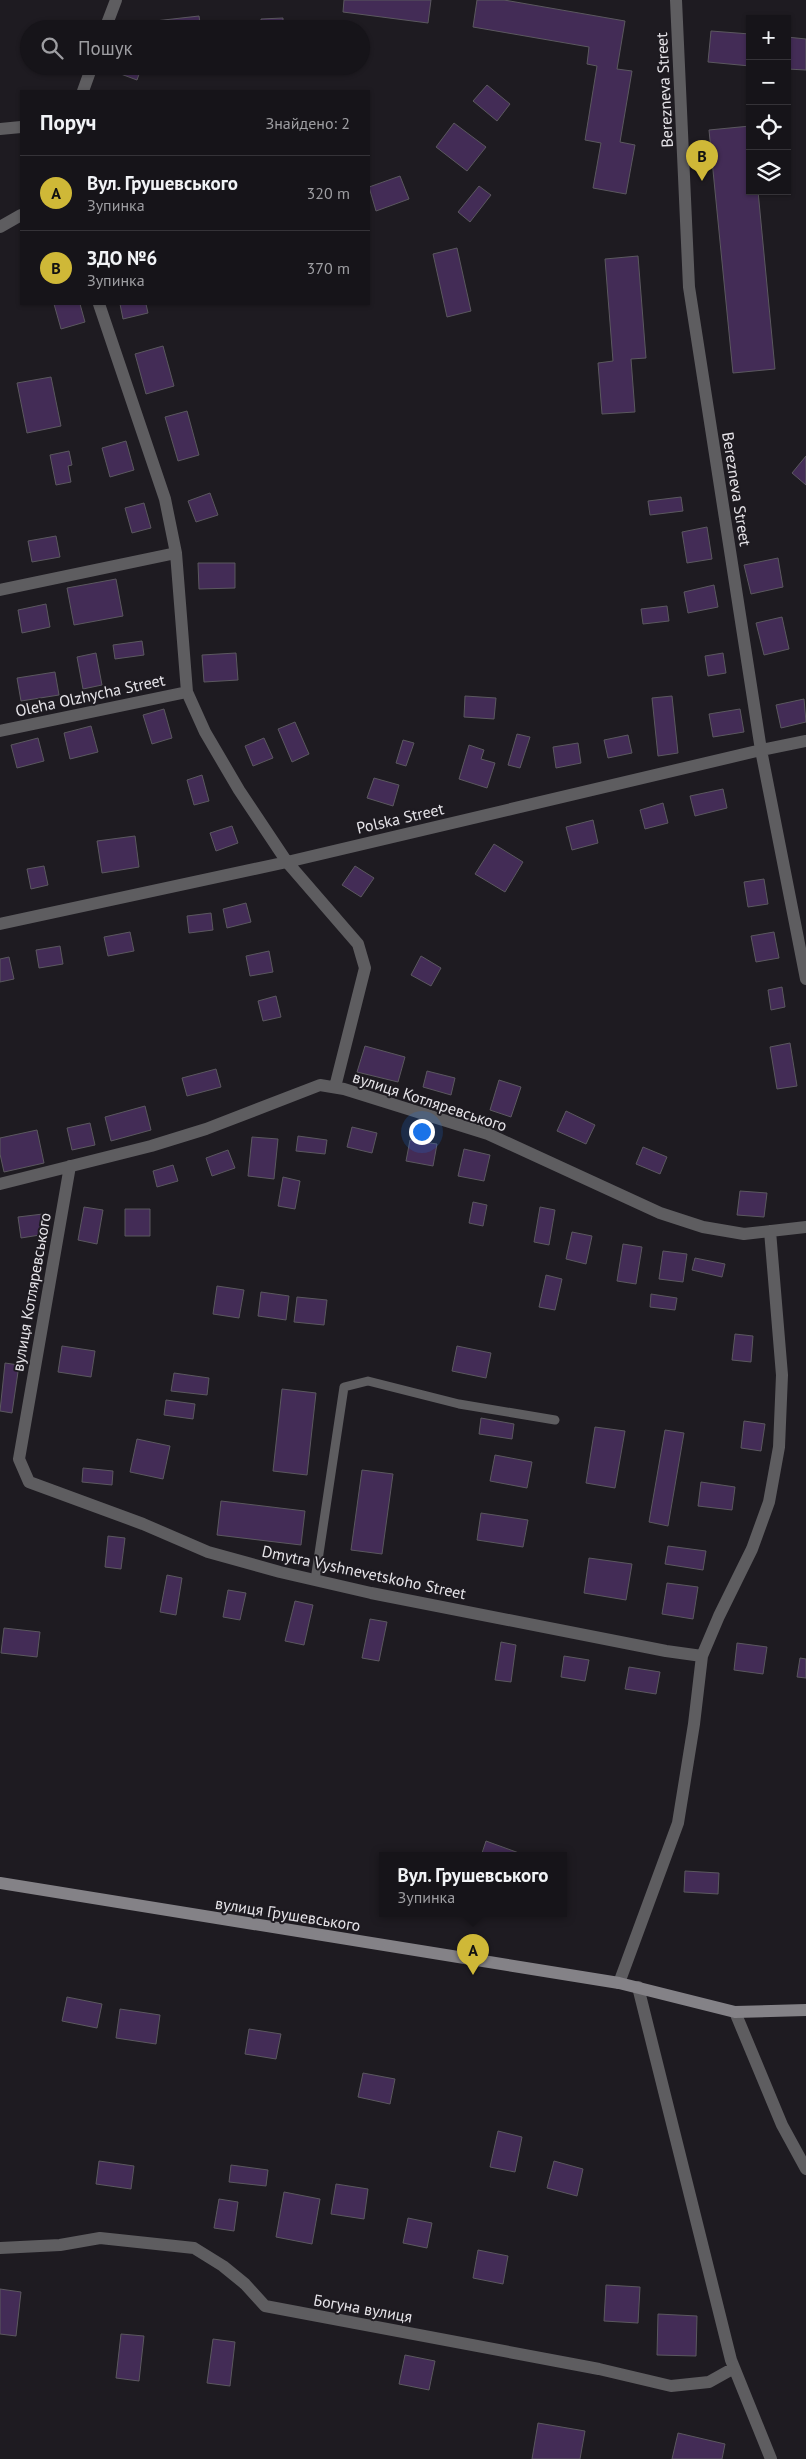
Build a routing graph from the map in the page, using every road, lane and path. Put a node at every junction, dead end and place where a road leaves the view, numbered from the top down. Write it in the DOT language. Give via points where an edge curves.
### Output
graph roads {
  1 [pos="116,0"];
  2 [pos="676,0"];
  3 [pos="108,20"];
  4 [pos="89,75"];
  5 [pos="83,90"];
  6 [pos="20,127"];
  7 [pos="0,129"];
  8 [pos="20,216"];
  9 [pos="0,227"];
  10 [pos="99,305"];
  11 [pos="176,553"];
  12 [pos="0,590"];
  13 [pos="186,692"];
  14 [pos="0,731"];
  15 [pos="806,741"];
  16 [pos="761,750"];
  17 [pos="287,862"];
  18 [pos="0,924"];
  19 [pos="806,979"];
  20 [pos="335,1087"];
  21 [pos="70,1166"];
  22 [pos="0,1184"];
  23 [pos="806,1227"];
  24 [pos="770,1231"];
  25 [pos="555,1420"];
  26 [pos="28,1482"];
  27 [pos="315,1580"];
  28 [pos="702,1656"];
  29 [pos="0,1883"];
  30 [pos="618,1983"];
  31 [pos="638,1987"];
  32 [pos="806,2010"];
  33 [pos="735,2012"];
  34 [pos="806,2169"];
  35 [pos="0,2248"];
  36 [pos="734,2368"];
  37 [pos="772,2459"];
  1 -- 3 [label="street"];
  2 -- 16 [label="street, Berezneva Street" via="689,287"];
  4 -- 5 [label="street"];
  6 -- 7 [label="street"];
  8 -- 9 [label="street"];
  10 -- 11 [label="street" via="165,499"];
  11 -- 12 [label="street"];
  11 -- 13 [label="street"];
  13 -- 14 [label="street, Oleha Olzhycha Street"];
  13 -- 17 [label="street" via="234,782"];
  15 -- 16 [label="street, Polska Street"];
  16 -- 17 [label="street, Polska Street"];
  16 -- 19 [label="street, Berezneva Street"];
  17 -- 18 [label="street, Polska Street"];
  17 -- 20 [label="street" via="358,944 365,968"];
  20 -- 21 [label="street, вулиця Котляревського" via="320,1085 206,1129"];
  20 -- 24 [label="street, вулиця Котляревського" via="488,1134 667,1215 703,1227 744,1234"];
  21 -- 22 [label="street, вулиця Котляревського"];
  21 -- 26 [label="street, вулиця Котляревського" via="19,1459"];
  23 -- 24 [label="street, вулиця Котляревського"];
  24 -- 28 [label="street" via="782,1375 779,1446 769,1502 752,1549"];
  25 -- 27 [label="lane" via="458,1404 368,1381 344,1387"];
  26 -- 27 [label="street, Dmytra Vyshnevetskoho Street" via="143,1524 208,1552"];
  27 -- 28 [label="street, Dmytra Vyshnevetskoho Street"];
  28 -- 30 [label="street" via="678,1823"];
  29 -- 30 [label="main road, вулиця Грушевського"];
  30 -- 31 [label="main road, вулиця Грушевського"];
  31 -- 33 [label="main road, вулиця Грушевського"];
  31 -- 36 [label="street"];
  32 -- 33 [label="main road, вулиця Грушевського"];
  33 -- 34 [label="street" via="782,2125"];
  35 -- 36 [label="street, Богуна вулиця" via="60,2245 100,2238 194,2248 223,2266 265,2306 598,2369 671,2386 709,2382"];
  36 -- 37 [label="street"];
}
